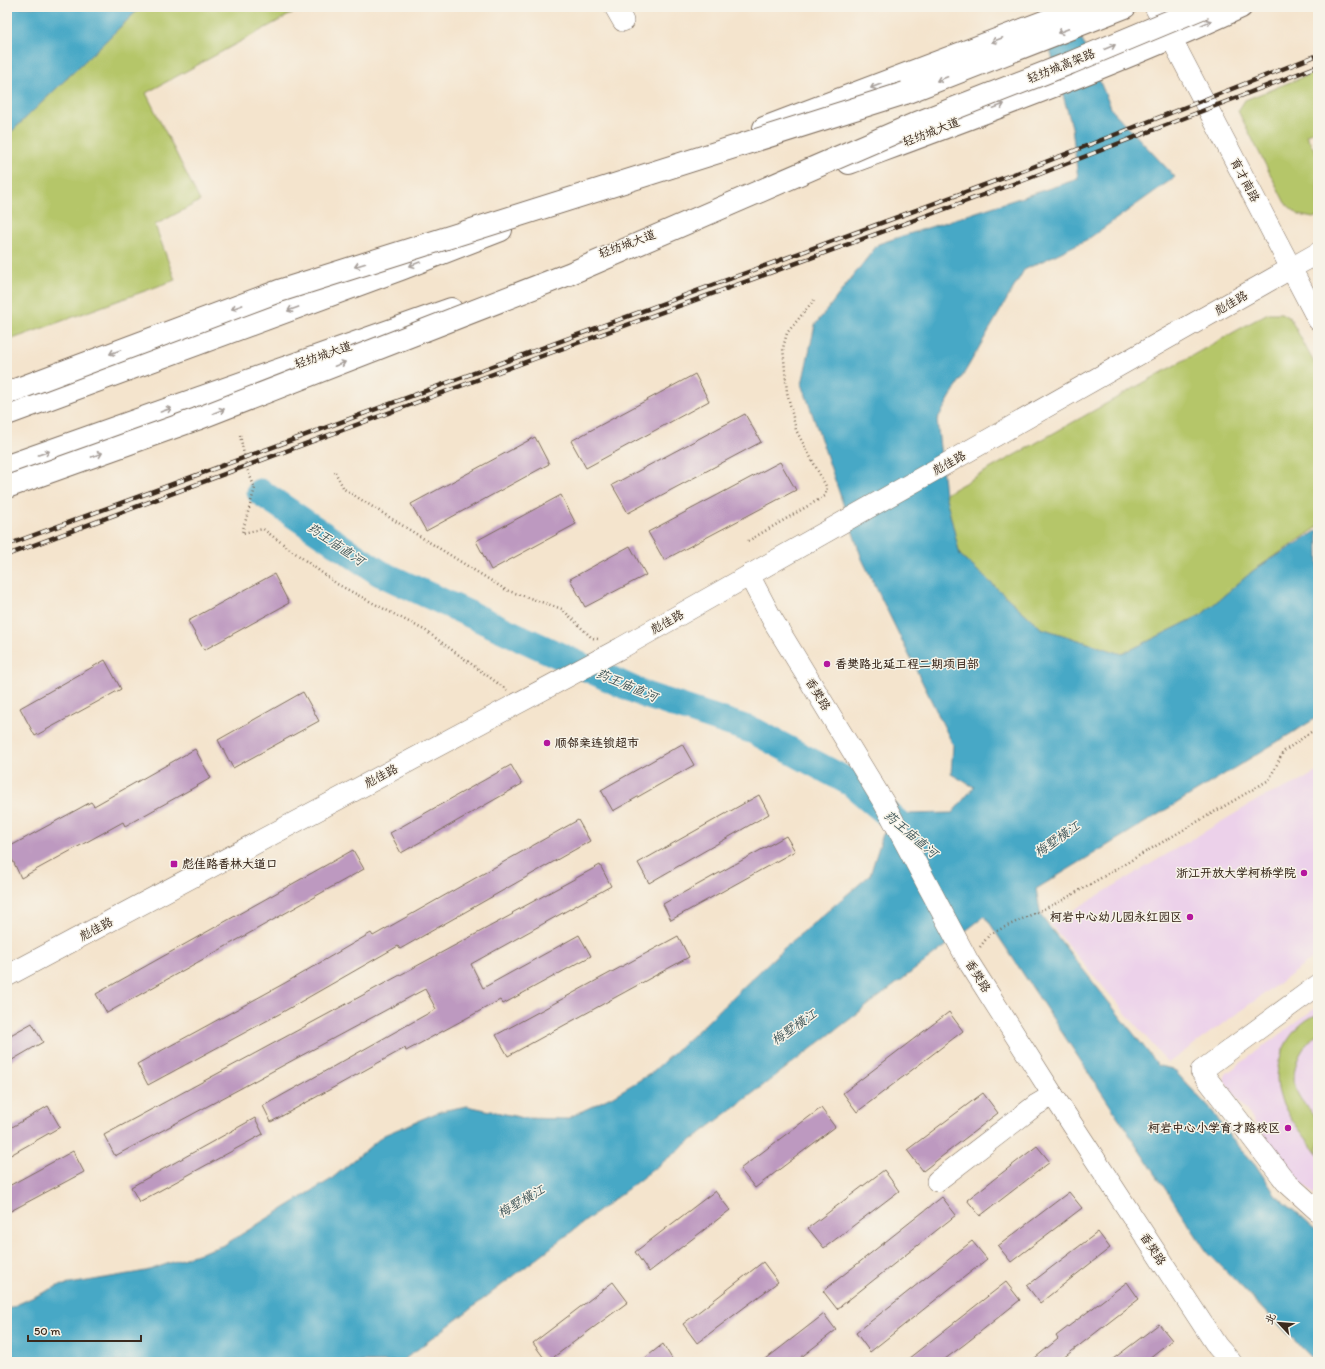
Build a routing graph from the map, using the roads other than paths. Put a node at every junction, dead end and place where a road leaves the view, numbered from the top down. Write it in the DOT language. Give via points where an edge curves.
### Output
graph roads {
  1 [pos="1125,7"];
  2 [pos="1154,7"];
  3 [pos="1204,7"];
  4 [pos="1241,7"];
  5 [pos="1081,8"];
  6 [pos="1171,39"];
  7 [pos="1318,253"];
  8 [pos="1290,270"];
  9 [pos="1318,320"];
  10 [pos="7,393"];
  11 [pos="7,414"];
  12 [pos="7,466"];
  13 [pos="7,487"];
  14 [pos="750,575"];
  15 [pos="7,976"];
  16 [pos="1318,986"];
  17 [pos="1053,1095"];
  18 [pos="937,1181"];
  19 [pos="1318,1211"];
  20 [pos="1231,1362"];
  1 -- 10 [label="main road, one-way, bridge" via="904,93 279,291"];
  2 -- 6 [label="street, 育才南路"];
  13 -- 3 [label="main road, 轻纺城高架路, one-way, bridge" via="197,419 569,274 917,123"];
  6 -- 4 [label="main road, 轻纺城大道, one-way"];
  5 -- 11 [label="main road, one-way" via="734,139 401,269"];
  6 -- 8 [label="street, 育才南路"];
  12 -- 6 [label="main road, 轻纺城大道, one-way" via="422,320 919,137"];
  7 -- 8 [label="street, 彪佳路"];
  8 -- 9 [label="street, 育才南路"];
  8 -- 14 [label="street, 彪佳路"];
  14 -- 15 [label="street, 彪佳路" via="621,648"];
  14 -- 17 [label="street, 香樊路" via="772,619 884,803 968,961"];
  16 -- 19 [label="street" via="1201,1071 1286,1182"];
  17 -- 18 [label="street" via="1036,1105"];
  17 -- 20 [label="street, 香樊路" via="1217,1346"];
}
